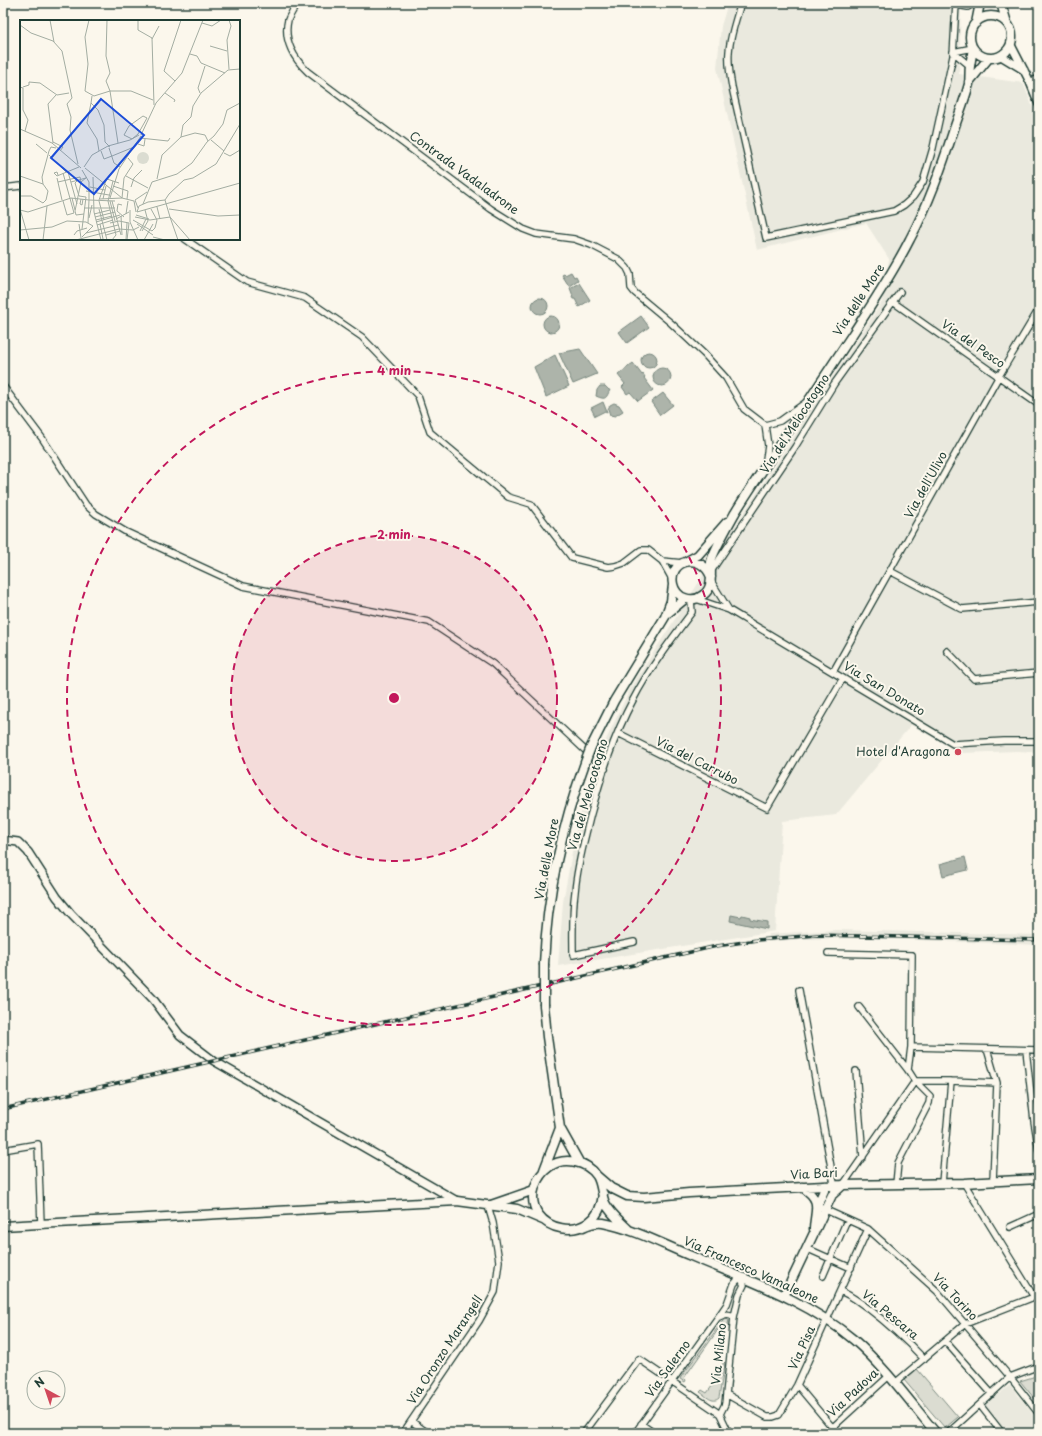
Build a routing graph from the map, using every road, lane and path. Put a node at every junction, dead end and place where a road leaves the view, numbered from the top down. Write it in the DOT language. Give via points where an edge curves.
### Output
graph roads {
  1 [pos="296,3"];
  2 [pos="741,3"];
  3 [pos="974,3"];
  4 [pos="980,3"];
  5 [pos="1001,3"];
  6 [pos="956,4"];
  7 [pos="976,23"];
  8 [pos="1007,23"];
  9 [pos="1011,45"];
  10 [pos="973,48"];
  11 [pos="953,52"];
  12 [pos="1002,56"];
  13 [pos="988,59"];
  14 [pos="970,66"];
  15 [pos="1024,70"];
  16 [pos="1039,78"];
  17 [pos="970,82"];
  18 [pos="1030,82"];
  19 [pos="1039,104"];
  20 [pos="20,186"];
  21 [pos="3,188"];
  22 [pos="186,240"];
  23 [pos="900,292"];
  24 [pos="893,302"];
  25 [pos="1039,308"];
  26 [pos="999,376"];
  27 [pos="3,386"];
  28 [pos="809,400"];
  29 [pos="1039,405"];
  30 [pos="765,424"];
  31 [pos="764,468"];
  32 [pos="735,514"];
  33 [pos="662,561"];
  34 [pos="685,562"];
  35 [pos="890,571"];
  36 [pos="711,576"];
  37 [pos="672,582"];
  38 [pos="691,599"];
  39 [pos="1039,602"];
  40 [pos="729,610"];
  41 [pos="665,617"];
  42 [pos="947,651"];
  43 [pos="833,672"];
  44 [pos="1039,673"];
  45 [pos="843,678"];
  46 [pos="618,733"];
  47 [pos="1039,741"];
  48 [pos="604,768"];
  49 [pos="3,840"];
  50 [pos="634,942"];
  51 [pos="828,953"];
  52 [pos="799,990"];
  53 [pos="859,1007"];
  54 [pos="911,1047"];
  55 [pos="987,1049"];
  56 [pos="1026,1050"];
  57 [pos="1038,1050"];
  58 [pos="1039,1057"];
  59 [pos="908,1070"];
  60 [pos="856,1071"];
  61 [pos="915,1081"];
  62 [pos="951,1081"];
  63 [pos="997,1083"];
  64 [pos="1036,1119"];
  65 [pos="560,1128"];
  66 [pos="3,1150"];
  67 [pos="1039,1151"];
  68 [pos="863,1157"];
  69 [pos="579,1162"];
  70 [pos="544,1170"];
  71 [pos="597,1176"];
  72 [pos="1039,1179"];
  73 [pos="993,1182"];
  74 [pos="942,1183"];
  75 [pos="964,1183"];
  76 [pos="896,1184"];
  77 [pos="826,1186"];
  78 [pos="838,1187"];
  79 [pos="802,1188"];
  80 [pos="534,1190"];
  81 [pos="603,1194"];
  82 [pos="829,1200"];
  83 [pos="457,1201"];
  84 [pos="488,1206"];
  85 [pos="821,1208"];
  86 [pos="1039,1214"];
  87 [pos="837,1215"];
  88 [pos="543,1220"];
  89 [pos="847,1220"];
  90 [pos="41,1224"];
  91 [pos="3,1226"];
  92 [pos="583,1227"];
  93 [pos="1010,1227"];
  94 [pos="868,1229"];
  95 [pos="629,1230"];
  96 [pos="806,1248"];
  97 [pos="830,1259"];
  98 [pos="851,1268"];
  99 [pos="823,1276"];
  100 [pos="740,1277"];
  101 [pos="840,1291"];
  102 [pos="784,1296"];
  103 [pos="1036,1296"];
  104 [pos="718,1317"];
  105 [pos="734,1317"];
  106 [pos="828,1320"];
  107 [pos="966,1324"];
  108 [pos="945,1341"];
  109 [pos="924,1359"];
  110 [pos="1039,1366"];
  111 [pos="889,1376"];
  112 [pos="1010,1377"];
  113 [pos="672,1382"];
  114 [pos="895,1383"];
  115 [pos="796,1385"];
  116 [pos="726,1394"];
  117 [pos="992,1394"];
  118 [pos="980,1405"];
  119 [pos="720,1414"];
  120 [pos="1039,1414"];
  121 [pos="411,1421"];
  122 [pos="642,1424"];
  123 [pos="833,1427"];
  124 [pos="403,1433"];
  125 [pos="428,1433"];
  126 [pos="584,1433"];
  127 [pos="635,1433"];
  128 [pos="654,1433"];
  129 [pos="729,1433"];
  130 [pos="838,1433"];
  131 [pos="936,1433"];
  132 [pos="948,1433"];
  133 [pos="1002,1433"];
  1 -- 30 [label="street, Contrada Vadaladrone" via="288,19 286,33 291,52 305,69 491,209 523,230 574,239 618,259 630,274 631,288 635,293 704,354 726,378 744,409"];
  2 -- 11 [label="street" via="731,36 729,67 766,238 894,211 913,197 923,182 933,148"];
  3 -- 6 [label="street" via="968,7"];
  4 -- 7 [label="main road"];
  5 -- 8 [label="main road"];
  6 -- 11 [label="street"];
  7 -- 8 [label="main road" via="982,18 995,16"];
  7 -- 10 [label="main road" via="970,35"];
  8 -- 9 [label="main road" via="1012,33"];
  9 -- 12 [label="main road"];
  9 -- 15 [label="street"];
  10 -- 11 [label="street"];
  10 -- 13 [label="main road"];
  10 -- 14 [label="main road"];
  11 -- 14 [label="street"];
  12 -- 13 [label="main road"];
  12 -- 15 [label="street"];
  13 -- 17 [label="main road"];
  14 -- 17 [label="main road"];
  15 -- 18 [label="street"];
  16 -- 18 [label="street"];
  17 -- 28 [label="main road, Via delle More" via="936,181 910,239 885,285"];
  18 -- 19 [label="street"];
  20 -- 21 [label="street"];
  22 -- 33 [label="street" via="247,282 305,298 362,337 418,396 430,432 508,496 531,504 572,558 608,567 624,563 641,550 648,550"];
  23 -- 24 [label="street, Via del Melocotogno"];
  24 -- 26 [label="street, Via del Pesco"];
  24 -- 36 [label="street, Via del Melocotogno" via="834,384"];
  25 -- 26 [label="street, Via dell'Ulivo"];
  26 -- 29 [label="street, Via del Pesco"];
  26 -- 35 [label="street, Via dell'Ulivo"];
  27 -- 48 [label="street" via="42,438 86,505 96,514 145,541 243,586 430,622 493,664"];
  28 -- 30 [label="street" via="780,421"];
  28 -- 31 [label="main road, Via delle More"];
  30 -- 31 [label="street" via="768,446"];
  31 -- 32 [label="main road, Via delle More"];
  32 -- 34 [label="main road" via="698,555"];
  32 -- 36 [label="main road" via="711,561"];
  33 -- 34 [label="street"];
  33 -- 37 [label="street"];
  34 -- 36 [label="main road" via="695,561 702,564"];
  34 -- 37 [label="main road" via="675,569"];
  35 -- 39 [label="street" via="962,609"];
  35 -- 43 [label="street, Via dell'Ulivo"];
  36 -- 38 [label="main road" via="710,586 705,595"];
  36 -- 40 [label="street"];
  37 -- 38 [label="main road" via="677,594"];
  37 -- 41 [label="main road" via="671,601"];
  38 -- 40 [label="street, Via San Donato"];
  38 -- 41 [label="main road" via="676,606"];
  38 -- 46 [label="street, Via del Melocotogno" via="692,612 649,673"];
  40 -- 43 [label="street, Via San Donato"];
  41 -- 65 [label="main road, Via delle More, bridge" via="614,701 591,747 559,849 548,918 544,1005"];
  42 -- 44 [label="street" via="974,679"];
  43 -- 45 [label="street, Via San Donato"];
  45 -- 46 [label="street, Via del Carrubo" via="767,808"];
  45 -- 47 [label="street, Via San Donato" via="953,744"];
  46 -- 48 [label="street, Via del Melocotogno"];
  48 -- 50 [label="street, Via del Melocotogno" via="582,849 576,885 573,956"];
  49 -- 83 [label="street" via="18,842 28,852 71,914 153,999 180,1035 214,1061"];
  51 -- 54 [label="street" via="912,954"];
  52 -- 78 [label="street"];
  53 -- 59 [label="street"];
  54 -- 55 [label="street"];
  54 -- 59 [label="street"];
  55 -- 56 [label="street"];
  55 -- 63 [label="street"];
  56 -- 57 [label="street"];
  56 -- 64 [label="street"];
  57 -- 58 [label="street"];
  59 -- 61 [label="street"];
  60 -- 68 [label="street"];
  61 -- 62 [label="street"];
  61 -- 68 [label="street"];
  61 -- 76 [label="street" via="930,1096 930,1100 898,1163"];
  62 -- 63 [label="street"];
  62 -- 74 [label="street"];
  63 -- 73 [label="street"];
  64 -- 67 [label="street"];
  65 -- 69 [label="main road"];
  65 -- 70 [label="main road"];
  66 -- 90 [label="street" via="38,1144"];
  68 -- 78 [label="street"];
  69 -- 70 [label="main road" via="561,1161"];
  69 -- 71 [label="main road"];
  70 -- 80 [label="main road" via="537,1179"];
  71 -- 79 [label="main road, Via Bari" via="611,1188 627,1196 644,1197"];
  71 -- 81 [label="main road"];
  72 -- 73 [label="main road, Via Bari"];
  73 -- 75 [label="main road, Via Bari"];
  74 -- 75 [label="main road, Via Bari"];
  74 -- 76 [label="main road, Via Bari"];
  75 -- 103 [label="street"];
  76 -- 78 [label="main road, Via Bari"];
  77 -- 78 [label="main road, Via Bari"];
  77 -- 79 [label="main road, Via Bari"];
  77 -- 82 [label="main road"];
  77 -- 85 [label="main road"];
  78 -- 82 [label="main road"];
  79 -- 85 [label="main road" via="810,1193"];
  80 -- 84 [label="main road"];
  80 -- 88 [label="main road" via="534,1201"];
  81 -- 92 [label="main road" via="599,1212"];
  81 -- 95 [label="main road" via="605,1204"];
  82 -- 85 [label="main road"];
  82 -- 87 [label="street"];
  83 -- 84 [label="main road"];
  83 -- 90 [label="main road"];
  84 -- 88 [label="main road" via="517,1209"];
  84 -- 121 [label="street, Via Oronzo Marangell" via="499,1261 495,1292 479,1321"];
  85 -- 87 [label="street, Via Torino"];
  85 -- 96 [label="main road"];
  86 -- 93 [label="street"];
  87 -- 89 [label="street, Via Torino"];
  88 -- 92 [label="main road" via="562,1230"];
  89 -- 94 [label="street, Via Torino"];
  89 -- 97 [label="street"];
  90 -- 91 [label="main road"];
  92 -- 95 [label="main road, Via Francesco Vamaleone" via="592,1223 602,1223"];
  94 -- 98 [label="street, Via Pisa"];
  94 -- 107 [label="street, Via Torino" via="937,1291"];
  95 -- 100 [label="main road, Via Francesco Vamaleone"];
  96 -- 97 [label="street"];
  96 -- 102 [label="main road"];
  97 -- 98 [label="street"];
  97 -- 99 [label="street"];
  98 -- 101 [label="street, Via Pisa"];
  100 -- 102 [label="main road, Via Francesco Vamaleone"];
  100 -- 104 [label="street, Via Salerno"];
  100 -- 105 [label="street, Via Milano" via="744,1285"];
  101 -- 106 [label="street, Via Pisa"];
  101 -- 109 [label="street, Via Pescara" via="849,1294 886,1322"];
  102 -- 106 [label="main road, Via Francesco Vamaleone"];
  103 -- 107 [label="street"];
  104 -- 105 [label="street" via="730,1314"];
  104 -- 113 [label="street, Via Salerno"];
  105 -- 116 [label="street, Via Milano"];
  106 -- 111 [label="main road, Via Francesco Vamaleone" via="855,1341"];
  106 -- 115 [label="street, Via Pisa"];
  107 -- 108 [label="street"];
  107 -- 112 [label="street, Via Torino"];
  108 -- 109 [label="street"];
  108 -- 117 [label="street"];
  109 -- 114 [label="street"];
  110 -- 112 [label="street"];
  111 -- 114 [label="main road, Via Francesco Vamaleone"];
  111 -- 123 [label="street, Via Padova"];
  112 -- 117 [label="street"];
  112 -- 120 [label="street, Via Torino"];
  113 -- 119 [label="street"];
  113 -- 122 [label="street, Via Salerno"];
  113 -- 126 [label="street" via="639,1359"];
  114 -- 131 [label="main road, Via Francesco Vamaleone"];
  115 -- 116 [label="street, Via Pisa" via="780,1415 773,1417 767,1417"];
  115 -- 123 [label="street"];
  116 -- 119 [label="street, Via Milano"];
  117 -- 118 [label="street"];
  118 -- 132 [label="street"];
  118 -- 133 [label="street"];
  119 -- 129 [label="street"];
  121 -- 124 [label="street, Via Oronzo Marangell"];
  121 -- 125 [label="street"];
  122 -- 127 [label="street, Via Salerno"];
  122 -- 128 [label="street"];
  123 -- 130 [label="street"];
}
